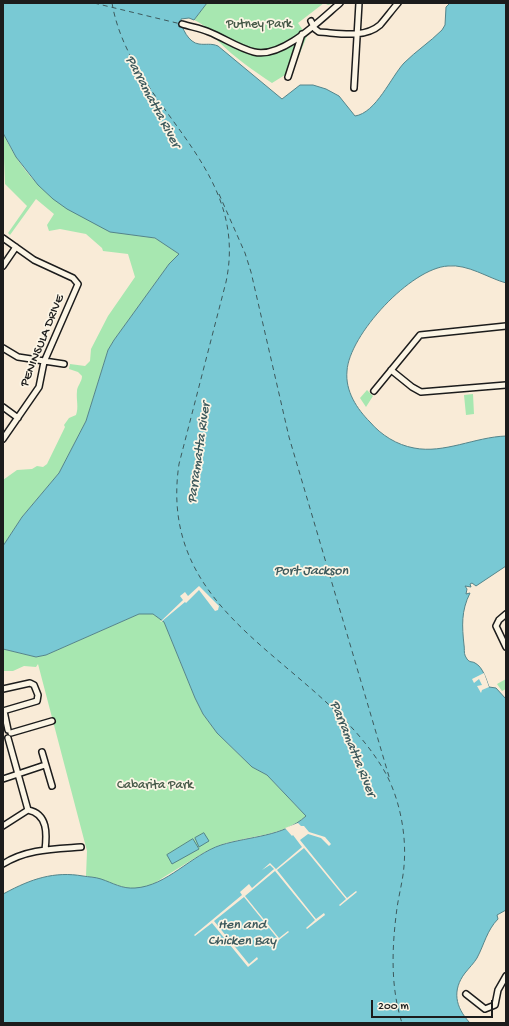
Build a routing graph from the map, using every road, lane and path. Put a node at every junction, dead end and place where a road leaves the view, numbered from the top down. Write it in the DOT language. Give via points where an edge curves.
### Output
graph roads {
  1 [pos="340,3"];
  2 [pos="359,3"];
  3 [pos="398,3"];
  4 [pos="312,23"];
  5 [pos="182,24"];
  6 [pos="302,34"];
  7 [pos="357,34"];
  8 [pos="288,77"];
  9 [pos="354,88"];
  10 [pos="3,238"];
  11 [pos="16,247"];
  12 [pos="3,266"];
  13 [pos="506,326"];
  14 [pos="3,348"];
  15 [pos="44,362"];
  16 [pos="64,364"];
  17 [pos="391,370"];
  18 [pos="506,385"];
  19 [pos="374,391"];
  20 [pos="3,407"];
  21 [pos="18,418"];
  22 [pos="3,439"];
  23 [pos="506,614"];
  24 [pos="506,647"];
  25 [pos="3,689"];
  26 [pos="3,711"];
  27 [pos="52,721"];
  28 [pos="10,731"];
  29 [pos="5,735"];
  30 [pos="42,752"];
  31 [pos="46,765"];
  32 [pos="19,774"];
  33 [pos="3,779"];
  34 [pos="52,786"];
  35 [pos="28,810"];
  36 [pos="3,826"];
  37 [pos="81,847"];
  38 [pos="45,850"];
  39 [pos="3,864"];
  40 [pos="506,976"];
  41 [pos="466,994"];
  1 -- 4 [label="street"];
  2 -- 7 [label="street"];
  3 -- 7 [label="street" via="379,25"];
  4 -- 6 [label="street"];
  4 -- 7 [label="street" via="319,32"];
  5 -- 6 [label="street" via="208,31 255,52 276,50"];
  6 -- 8 [label="street"];
  7 -- 9 [label="street"];
  10 -- 11 [label="street, PENINSULA DRIVE"];
  11 -- 12 [label="street"];
  11 -- 15 [label="street, PENINSULA DRIVE" via="40,263 73,278 78,284"];
  13 -- 17 [label="street" via="423,334"];
  14 -- 15 [label="street" via="18,358"];
  15 -- 16 [label="street"];
  15 -- 21 [label="street, PENINSULA DRIVE" via="39,387"];
  17 -- 18 [label="street" via="412,388 421,392"];
  17 -- 19 [label="street"];
  20 -- 21 [label="street"];
  21 -- 22 [label="street, PENINSULA DRIVE"];
  23 -- 24 [label="street" via="496,626"];
  25 -- 26 [label="street" via="30,683 34,685 38,695 37,701"];
  26 -- 28 [label="street"];
  27 -- 28 [label="street"];
  28 -- 29 [label="street"];
  29 -- 32 [label="street"];
  30 -- 31 [label="street"];
  31 -- 32 [label="street"];
  31 -- 34 [label="street"];
  32 -- 33 [label="street"];
  32 -- 35 [label="street"];
  35 -- 36 [label="street"];
  35 -- 38 [label="street" via="40,815 45,823"];
  37 -- 38 [label="street"];
  38 -- 39 [label="street" via="11,859"];
  40 -- 41 [label="street" via="498,990 494,1005 490,1007 485,1009"];
}
